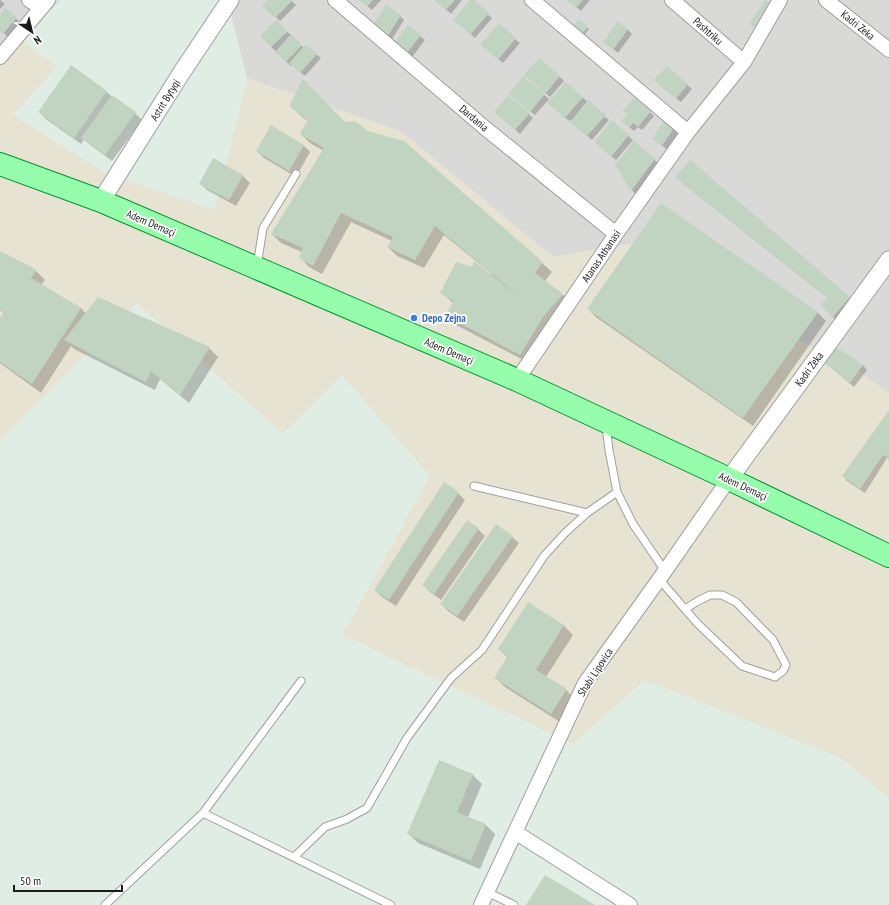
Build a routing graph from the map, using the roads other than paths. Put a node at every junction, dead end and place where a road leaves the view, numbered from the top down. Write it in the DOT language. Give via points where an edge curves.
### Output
graph roads {
  1 [pos="29,0"];
  2 [pos="230,0"];
  3 [pos="335,0"];
  4 [pos="532,0"];
  5 [pos="672,0"];
  6 [pos="780,0"];
  7 [pos="826,0"];
  8 [pos="45,4"];
  9 [pos="889,50"];
  10 [pos="0,57"];
  11 [pos="744,62"];
  12 [pos="688,132"];
  13 [pos="0,164"];
  14 [pos="296,174"];
  15 [pos="101,201"];
  16 [pos="616,234"];
  17 [pos="889,260"];
  18 [pos="256,268"];
  19 [pos="517,380"];
  20 [pos="606,422"];
  21 [pos="729,479"];
  22 [pos="474,486"];
  23 [pos="616,492"];
  24 [pos="587,513"];
  25 [pos="889,556"];
  26 [pos="662,575"];
  27 [pos="685,609"];
  28 [pos="301,681"];
  29 [pos="203,813"];
  30 [pos="515,832"];
  31 [pos="294,857"];
  32 [pos="488,892"];
  33 [pos="105,905"];
  34 [pos="391,905"];
  35 [pos="481,905"];
  36 [pos="514,905"];
  37 [pos="630,905"];
  1 -- 8 [label="street"];
  2 -- 15 [label="street, Astrit Bytyqi"];
  3 -- 16 [label="street, Dardania" via="485,128"];
  4 -- 12 [label="street"];
  5 -- 11 [label="street, Pashtriku"];
  6 -- 11 [label="street, Atanas Athanasi"];
  7 -- 9 [label="street, Kadri Zeka"];
  8 -- 10 [label="street"];
  11 -- 12 [label="street, Atanas Athanasi"];
  12 -- 16 [label="street, Atanas Athanasi"];
  13 -- 15 [label="main road, Adem Demaçi"];
  14 -- 18 [label="lane" via="263,228"];
  15 -- 18 [label="main road, Adem Demaçi"];
  16 -- 19 [label="street, Atanas Athanasi"];
  17 -- 21 [label="street, Kadri Zeka"];
  18 -- 19 [label="main road, Adem Demaçi"];
  19 -- 20 [label="main road, Adem Demaçi"];
  20 -- 21 [label="main road, Adem Demaçi"];
  20 -- 23 [label="lane"];
  21 -- 25 [label="main road, Adem Demaçi"];
  21 -- 26 [label="street, Shabi Lipovica"];
  22 -- 24 [label="lane"];
  23 -- 24 [label="lane"];
  23 -- 26 [label="lane"];
  24 -- 31 [label="lane" via="544,556 482,650 450,678 407,738 367,808 325,827"];
  26 -- 27 [label="lane"];
  26 -- 30 [label="street, Shabi Lipovica" via="585,683"];
  27 -- 27 [label="lane" via="742,666 775,677 783,672 786,665 773,640 736,602 722,595 710,595"];
  28 -- 29 [label="lane"];
  29 -- 31 [label="lane"];
  29 -- 33 [label="lane"];
  30 -- 32 [label="street, Shabi Lipovica"];
  30 -- 37 [label="street"];
  31 -- 34 [label="lane"];
  32 -- 35 [label="street, Shabi Lipovica"];
  32 -- 36 [label="lane"];
}
